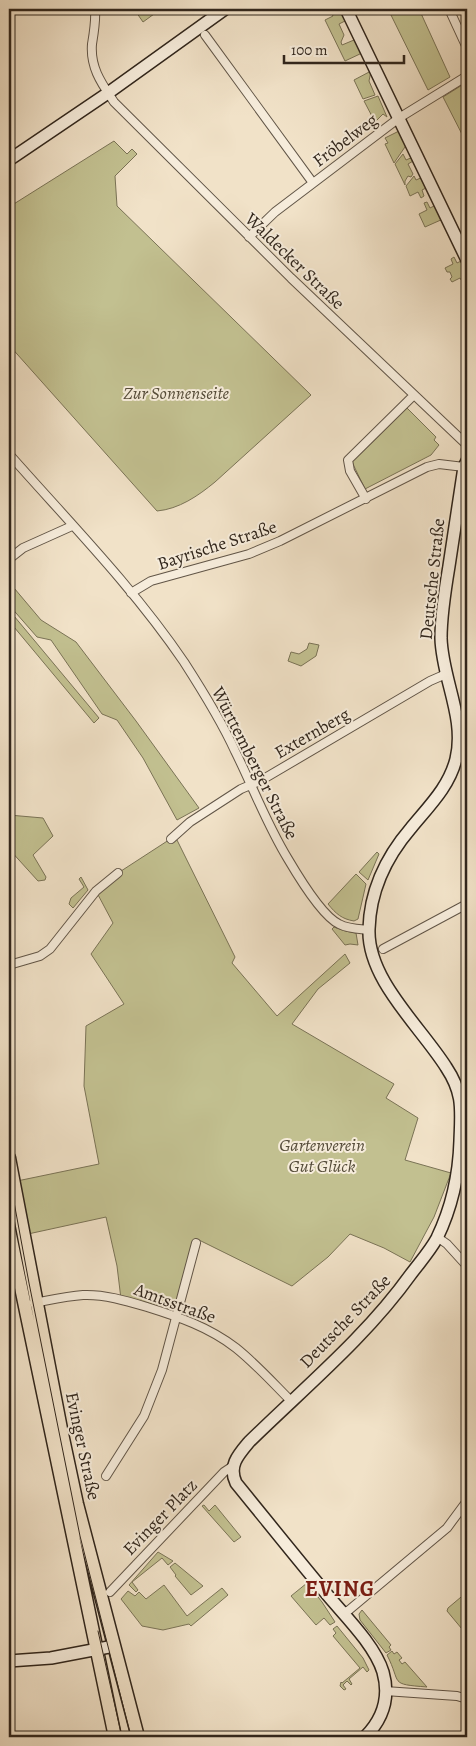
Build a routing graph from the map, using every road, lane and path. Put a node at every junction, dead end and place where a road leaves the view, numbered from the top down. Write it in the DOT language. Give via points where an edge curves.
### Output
graph roads {
  1 [pos="95,9"];
  2 [pos="225,9"];
  3 [pos="346,9"];
  4 [pos="449,9"];
  5 [pos="205,34"];
  6 [pos="467,48"];
  7 [pos="467,76"];
  8 [pos="108,93"];
  9 [pos="398,118"];
  10 [pos="9,160"];
  11 [pos="313,183"];
  12 [pos="249,237"];
  13 [pos="463,241"];
  14 [pos="467,260"];
  15 [pos="414,395"];
  16 [pos="467,445"];
  17 [pos="9,454"];
  18 [pos="466,464"];
  19 [pos="366,499"];
  20 [pos="72,526"];
  21 [pos="9,559"];
  22 [pos="131,593"];
  23 [pos="446,674"];
  24 [pos="463,736"];
  25 [pos="251,785"];
  26 [pos="171,839"];
  27 [pos="118,873"];
  28 [pos="467,904"];
  29 [pos="368,930"];
  30 [pos="383,949"];
  31 [pos="9,965"];
  32 [pos="463,1094"];
  33 [pos="9,1158"];
  34 [pos="9,1230"];
  35 [pos="437,1237"];
  36 [pos="196,1243"];
  37 [pos="467,1266"];
  38 [pos="31,1304"];
  39 [pos="176,1316"];
  40 [pos="291,1401"];
  41 [pos="233,1466"];
  42 [pos="106,1476"];
  43 [pos="467,1501"];
  44 [pos="110,1592"];
  45 [pos="343,1613"];
  46 [pos="114,1646"];
  47 [pos="96,1650"];
  48 [pos="9,1661"];
  49 [pos="385,1691"];
  50 [pos="467,1699"];
  51 [pos="115,1737"];
  52 [pos="138,1737"];
  53 [pos="365,1737"];
  1 -- 8 [label="street, Waldecker Straße" via="92,59"];
  2 -- 8 [label="street"];
  3 -- 9 [label="street"];
  4 -- 6 [label="street"];
  5 -- 11 [label="street"];
  7 -- 9 [label="street, Fröbelweg"];
  8 -- 10 [label="street"];
  8 -- 12 [label="street, Waldecker Straße"];
  9 -- 11 [label="street, Fröbelweg"];
  9 -- 13 [label="street"];
  11 -- 12 [label="street, Fröbelweg" via="265,220"];
  12 -- 15 [label="street, Waldecker Straße"];
  13 -- 14 [label="street"];
  15 -- 16 [label="street, Waldecker Straße"];
  15 -- 19 [label="street" via="348,460 350,471"];
  17 -- 20 [label="street, Württemberger Straße"];
  18 -- 19 [label="street, Bayrische Straße" via="433,465"];
  18 -- 23 [label="street, Deutsche Straße" via="441,625"];
  19 -- 22 [label="street, Bayrische Straße" via="266,547 151,581"];
  20 -- 21 [label="street" via="23,548"];
  20 -- 22 [label="street, Württemberger Straße"];
  22 -- 25 [label="street, Württemberger Straße" via="188,670 218,718"];
  23 -- 24 [label="street, Deutsche Straße"];
  23 -- 25 [label="street, Externberg"];
  24 -- 29 [label="street, Deutsche Straße" via="447,783 401,840 379,879"];
  25 -- 26 [label="street, Externberg" via="190,822"];
  25 -- 29 [label="street, Württemberger Straße" via="271,830 322,909 340,925"];
  27 -- 31 [label="street" via="96,891 50,949 40,956"];
  28 -- 30 [label="street"];
  29 -- 32 [label="street, Deutsche Straße" via="371,952 385,984"];
  32 -- 35 [label="street, Deutsche Straße" via="460,1164 451,1203"];
  33 -- 38 [label="main road, Evinger Straße"];
  34 -- 38 [label="main road, Evinger Straße"];
  35 -- 37 [label="street"];
  35 -- 40 [label="street, Deutsche Straße" via="400,1291 378,1316"];
  36 -- 39 [label="street"];
  38 -- 39 [label="street, Amtsstraße" via="85,1295 120,1299"];
  38 -- 46 [label="main road, Evinger Straße"];
  38 -- 47 [label="main road, Evinger Straße"];
  39 -- 40 [label="street, Amtsstraße" via="230,1344 250,1359"];
  39 -- 42 [label="street" via="162,1370 144,1416"];
  40 -- 41 [label="street, Deutsche Straße" via="240,1452"];
  41 -- 44 [label="street, Evinger Platz"];
  41 -- 45 [label="street" via="236,1483"];
  43 -- 45 [label="street" via="447,1528"];
  45 -- 49 [label="street" via="379,1662"];
  46 -- 47 [label="street"];
  46 -- 52 [label="main road, Evinger Straße"];
  47 -- 48 [label="street"];
  47 -- 51 [label="main road, Evinger Straße"];
  49 -- 50 [label="street"];
  49 -- 53 [label="street" via="382,1714"];
}
